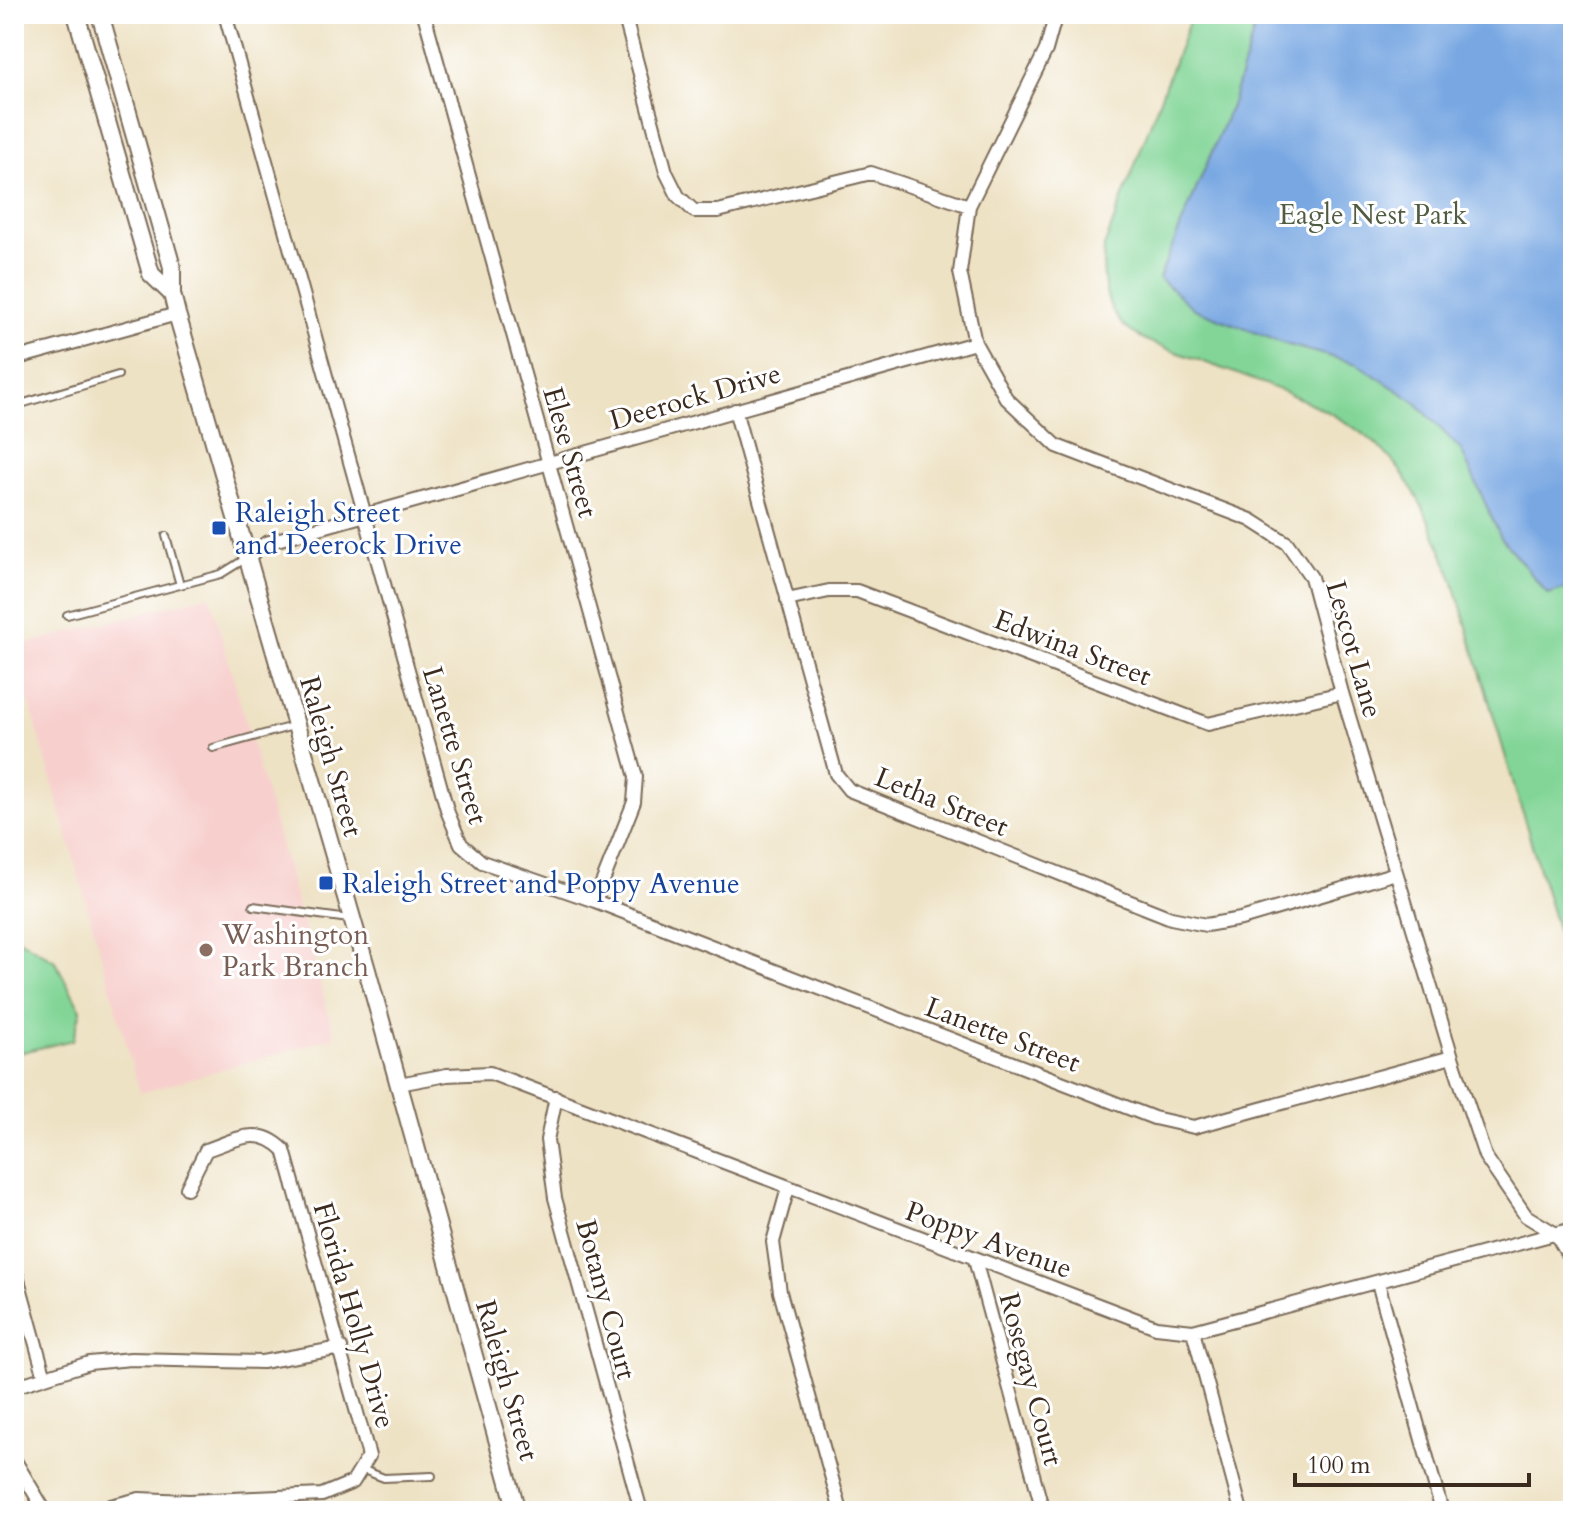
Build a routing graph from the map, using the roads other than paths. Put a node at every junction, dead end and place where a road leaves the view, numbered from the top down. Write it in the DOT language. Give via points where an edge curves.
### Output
graph roads {
  1 [pos="76,14"];
  2 [pos="100,14"];
  3 [pos="225,14"];
  4 [pos="424,14"];
  5 [pos="624,14"];
  6 [pos="1056,14"];
  7 [pos="969,206"];
  8 [pos="172,294"];
  9 [pos="177,314"];
  10 [pos="975,343"];
  11 [pos="14,359"];
  12 [pos="118,375"];
  13 [pos="14,406"];
  14 [pos="735,410"];
  15 [pos="549,463"];
  16 [pos="364,516"];
  17 [pos="166,536"];
  18 [pos="248,557"];
  19 [pos="180,585"];
  20 [pos="787,600"];
  21 [pos="67,615"];
  22 [pos="1342,693"];
  23 [pos="296,724"];
  24 [pos="213,748"];
  25 [pos="1396,873"];
  26 [pos="595,901"];
  27 [pos="253,906"];
  28 [pos="352,919"];
  29 [pos="1452,1057"];
  30 [pos="399,1084"];
  31 [pos="556,1097"];
  32 [pos="187,1188"];
  33 [pos="788,1188"];
  34 [pos="1573,1229"];
  35 [pos="1556,1234"];
  36 [pos="975,1260"];
  37 [pos="1573,1264"];
  38 [pos="14,1265"];
  39 [pos="1378,1283"];
  40 [pos="1193,1331"];
  41 [pos="341,1348"];
  42 [pos="44,1374"];
  43 [pos="14,1387"];
  44 [pos="14,1459"];
  45 [pos="361,1469"];
  46 [pos="432,1476"];
  47 [pos="45,1511"];
  48 [pos="90,1511"];
  49 [pos="517,1511"];
  50 [pos="641,1511"];
  51 [pos="841,1511"];
  52 [pos="1043,1511"];
  53 [pos="1241,1511"];
  54 [pos="1442,1511"];
  1 -- 8 [label="street, Raleigh Street" via="151,274"];
  2 -- 8 [label="street, Raleigh Street" via="172,267"];
  3 -- 16 [label="street, Lanette Street"];
  4 -- 15 [label="street, Elese Street"];
  5 -- 7 [label="street" via="666,172 678,196 694,211 718,211 871,173"];
  6 -- 7 [label="street, Lescot Lane" via="1046,50"];
  7 -- 10 [label="street, Lescot Lane" via="960,272"];
  8 -- 9 [label="street, Raleigh Street"];
  9 -- 11 [label="street"];
  9 -- 18 [label="street, Raleigh Street"];
  10 -- 14 [label="street, Deerock Drive"];
  10 -- 22 [label="street, Lescot Lane" via="1006,398 1057,446 1251,520 1287,543 1311,577"];
  12 -- 13 [label="lane"];
  14 -- 15 [label="street, Deerock Drive"];
  14 -- 20 [label="street, Letha Street"];
  15 -- 16 [label="street, Deerock Drive"];
  15 -- 26 [label="street, Elese Street" via="636,777 634,802"];
  16 -- 18 [label="street, Deerock Drive" via="266,543"];
  16 -- 26 [label="street, Lanette Street" via="461,844 482,862"];
  17 -- 19 [label="lane"];
  18 -- 19 [label="lane" via="232,570"];
  18 -- 23 [label="street, Raleigh Street"];
  19 -- 21 [label="lane"];
  20 -- 22 [label="street, Edwina Street" via="857,591 1208,724"];
  20 -- 25 [label="street, Letha Street" via="836,774 849,790 1171,918 1206,925"];
  22 -- 25 [label="street, Lescot Lane"];
  23 -- 24 [label="lane"];
  23 -- 28 [label="street, Raleigh Street"];
  25 -- 29 [label="street, Lescot Lane"];
  26 -- 29 [label="street, Lanette Street" via="1154,1118 1194,1127"];
  27 -- 28 [label="lane"];
  28 -- 30 [label="street, Raleigh Street"];
  29 -- 35 [label="street, Lescot Lane" via="1485,1156 1503,1188 1526,1216"];
  30 -- 31 [label="street, Poppy Avenue" via="490,1073"];
  30 -- 49 [label="street, Raleigh Street"];
  31 -- 33 [label="street, Poppy Avenue"];
  31 -- 50 [label="street, Botany Court" via="547,1140 555,1198"];
  32 -- 41 [label="street, Florida Holly Drive" via="206,1150 252,1135 271,1137 284,1150"];
  33 -- 36 [label="street, Poppy Avenue"];
  33 -- 51 [label="street" via="773,1242 780,1292"];
  34 -- 35 [label="street, Poppy Avenue"];
  35 -- 37 [label="street, Lescot Lane"];
  35 -- 39 [label="street, Poppy Avenue"];
  36 -- 40 [label="street, Poppy Avenue" via="1156,1327"];
  36 -- 52 [label="street, Rosegay Court"];
  38 -- 42 [label="street"];
  39 -- 40 [label="street, Poppy Avenue"];
  39 -- 54 [label="street"];
  40 -- 53 [label="street"];
  41 -- 42 [label="street" via="262,1362 131,1359"];
  41 -- 45 [label="street, Florida Holly Drive" via="369,1456"];
  42 -- 43 [label="street"];
  44 -- 47 [label="street"];
  45 -- 46 [label="lane" via="384,1478"];
  45 -- 48 [label="street, Florida Holly Drive" via="353,1482 322,1495 139,1499"];
}
